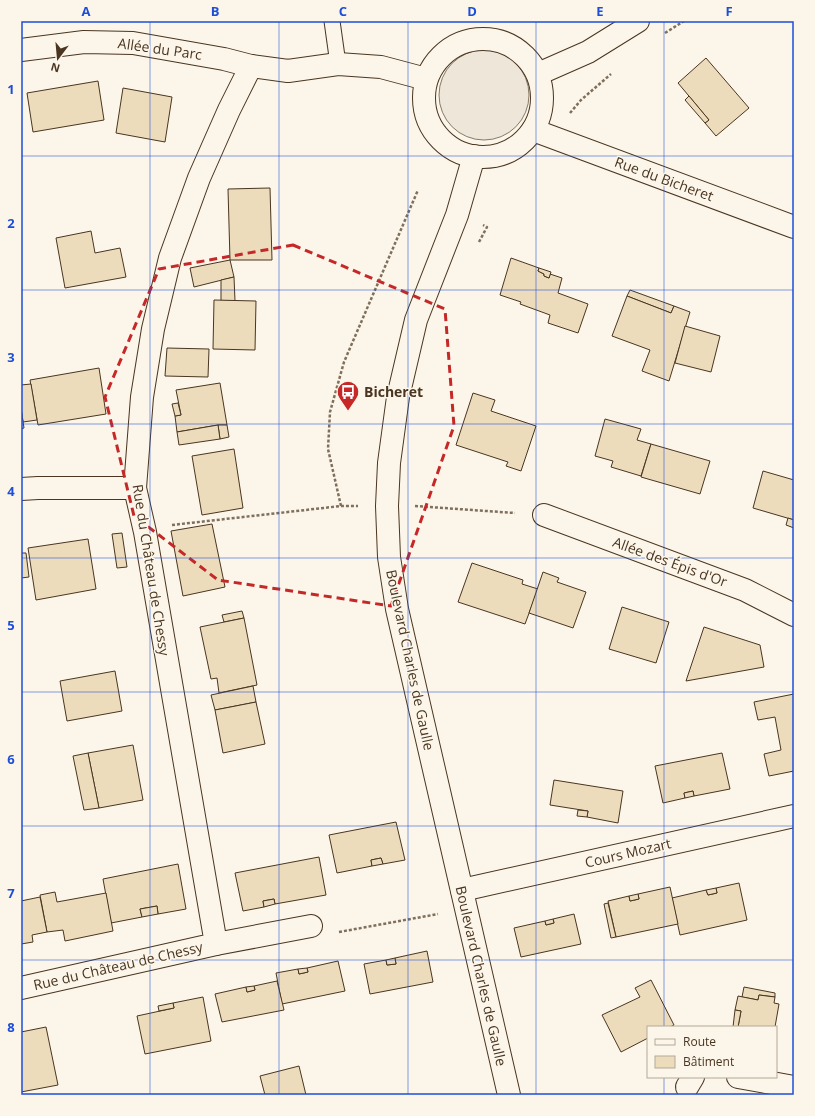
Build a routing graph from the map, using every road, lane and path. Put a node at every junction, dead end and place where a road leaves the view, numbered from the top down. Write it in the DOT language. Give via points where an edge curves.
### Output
graph roads {
  1 [pos="332,21"];
  2 [pos="638,21"];
  3 [pos="21,50"];
  4 [pos="338,64"];
  5 [pos="251,66"];
  6 [pos="538,74"];
  7 [pos="426,79"];
  8 [pos="533,130"];
  9 [pos="474,156"];
  10 [pos="418,190"];
  11 [pos="487,227"];
  12 [pos="794,227"];
  13 [pos="477,247"];
  14 [pos="135,488"];
  15 [pos="21,489"];
  16 [pos="341,506"];
  17 [pos="387,506"];
  18 [pos="544,515"];
  19 [pos="144,528"];
  20 [pos="794,615"];
  21 [pos="794,816"];
  22 [pos="464,900"];
  23 [pos="311,926"];
  24 [pos="216,944"];
  25 [pos="21,988"];
  26 [pos="744,1078"];
  27 [pos="794,1087"];
  28 [pos="509,1095"];
  1 -- 4 [label="lane"];
  2 -- 6 [label="street" via="588,52"];
  3 -- 5 [label="street, Allée du Parc" via="84,42 133,43"];
  4 -- 5 [label="street, Allée du Parc" via="288,71"];
  4 -- 7 [label="street, Allée du Parc" via="381,67"];
  5 -- 14 [label="street, Rue du Château de Chessy" via="199,178 170,258 153,329 142,397"];
  6 -- 7 [label="street" via="525,55 504,42 481,38 457,44 438,58"];
  6 -- 8 [label="street" via="543,94 541,113"];
  7 -- 9 [label="street" via="424,105 432,128 450,147"];
  8 -- 9 [label="street" via="522,143 507,152 491,157"];
  8 -- 12 [label="street, Rue du Bicheret"];
  9 -- 17 [label="street, Boulevard Charles de Gaulle" via="457,215 416,320 398,397 389,463"];
  10 -- 16 [label="path" via="344,362 330,412 328,449"];
  11 -- 13 [label="path"];
  14 -- 15 [label="street"];
  14 -- 19 [label="street, Rue du Château de Chessy"];
  16 -- 17 [label="path"];
  16 -- 19 [label="path"];
  17 -- 18 [label="path" via="412,505"];
  17 -- 22 [label="street, Boulevard Charles de Gaulle" via="389,557 397,609"];
  18 -- 20 [label="street, Allée des Épis d'Or" via="745,590"];
  19 -- 24 [label="street, Rue du Château de Chessy"];
  21 -- 22 [label="street, Cours Mozart"];
  22 -- 23 [label="path" via="326,934"];
  22 -- 28 [label="street, Boulevard Charles de Gaulle"];
  23 -- 24 [label="street, Rue du Château de Chessy"];
  24 -- 25 [label="street, Rue du Château de Chessy"];
  26 -- 27 [label="street"];
}
